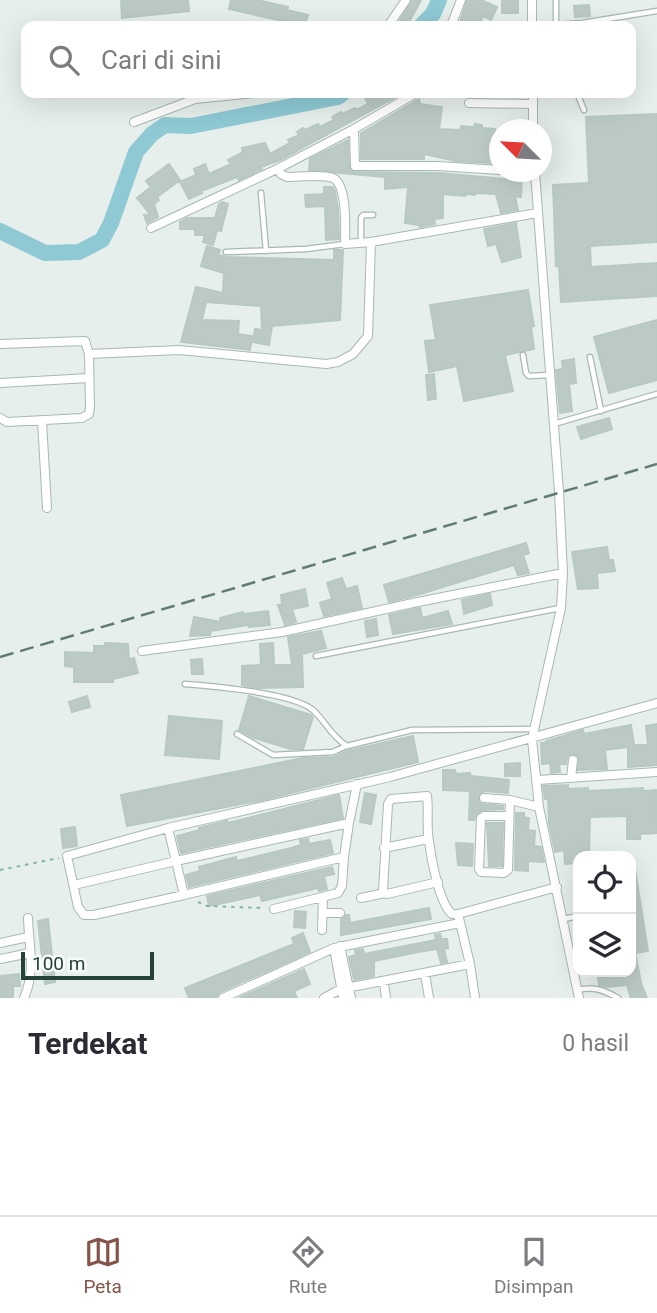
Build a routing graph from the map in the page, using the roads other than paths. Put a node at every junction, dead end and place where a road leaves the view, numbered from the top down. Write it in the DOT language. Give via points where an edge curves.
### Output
graph roads {
  1 [pos="406,0"];
  2 [pos="461,0"];
  3 [pos="532,0"];
  4 [pos="556,0"];
  5 [pos="657,11"];
  6 [pos="391,21"];
  7 [pos="453,21"];
  8 [pos="532,21"];
  9 [pos="556,21"];
  10 [pos="594,21"];
  11 [pos="205,98"];
  12 [pos="407,98"];
  13 [pos="533,98"];
  14 [pos="579,98"];
  15 [pos="470,103"];
  16 [pos="533,104"];
  17 [pos="584,110"];
  18 [pos="533,119"];
  19 [pos="134,122"];
  20 [pos="354,129"];
  21 [pos="277,169"];
  22 [pos="489,169"];
  23 [pos="535,182"];
  24 [pos="261,193"];
  25 [pos="537,213"];
  26 [pos="373,215"];
  27 [pos="152,228"];
  28 [pos="371,242"];
  29 [pos="361,243"];
  30 [pos="345,244"];
  31 [pos="266,251"];
  32 [pos="226,252"];
  33 [pos="0,344"];
  34 [pos="89,354"];
  35 [pos="523,355"];
  36 [pos="590,357"];
  37 [pos="550,375"];
  38 [pos="89,378"];
  39 [pos="0,383"];
  40 [pos="657,394"];
  41 [pos="601,411"];
  42 [pos="0,418"];
  43 [pos="42,421"];
  44 [pos="554,424"];
  45 [pos="47,508"];
  46 [pos="563,573"];
  47 [pos="561,608"];
  48 [pos="142,651"];
  49 [pos="316,656"];
  50 [pos="185,684"];
  51 [pos="657,703"];
  52 [pos="534,729"];
  53 [pos="237,734"];
  54 [pos="532,739"];
  55 [pos="347,746"];
  56 [pos="573,760"];
  57 [pos="657,772"];
  58 [pos="571,778"];
  59 [pos="538,780"];
  60 [pos="357,784"];
  61 [pos="484,798"];
  62 [pos="510,800"];
  63 [pos="540,807"];
  64 [pos="508,816"];
  65 [pos="349,823"];
  66 [pos="168,828"];
  67 [pos="428,839"];
  68 [pos="384,848"];
  69 [pos="344,857"];
  70 [pos="176,861"];
  71 [pos="438,882"];
  72 [pos="74,885"];
  73 [pos="557,887"];
  74 [pos="385,893"];
  75 [pos="184,895"];
  76 [pos="323,897"];
  77 [pos="361,898"];
  78 [pos="274,909"];
  79 [pos="340,913"];
  80 [pos="323,914"];
  81 [pos="573,917"];
  82 [pos="27,918"];
  83 [pos="459,918"];
  84 [pos="564,919"];
  85 [pos="322,930"];
  86 [pos="28,937"];
  87 [pos="0,943"];
  88 [pos="337,947"];
  89 [pos="30,953"];
  90 [pos="0,959"];
  91 [pos="470,964"];
  92 [pos="425,974"];
  93 [pos="384,983"];
  94 [pos="248,987"];
  95 [pos="344,992"];
  96 [pos="579,994"];
  97 [pos="24,998"];
  98 [pos="223,998"];
  99 [pos="252,998"];
  100 [pos="324,998"];
  101 [pos="351,998"];
  102 [pos="386,998"];
  103 [pos="429,998"];
  104 [pos="475,998"];
  105 [pos="618,998"];
  1 -- 6 [label="street"];
  2 -- 7 [label="street"];
  3 -- 8 [label="street"];
  4 -- 9 [label="lane"];
  5 -- 10 [label="lane"];
  11 -- 19 [label="street"];
  12 -- 20 [label="street"];
  13 -- 16 [label="street"];
  14 -- 17 [label="lane"];
  15 -- 16 [label="street"];
  16 -- 18 [label="street"];
  20 -- 21 [label="street"];
  20 -- 22 [label="street" via="355,166"];
  21 -- 27 [label="street"];
  21 -- 30 [label="street" via="287,177 335,180 343,192"];
  23 -- 25 [label="street"];
  24 -- 31 [label="lane"];
  25 -- 28 [label="street"];
  25 -- 37 [label="street"];
  26 -- 29 [label="lane" via="361,218"];
  28 -- 29 [label="street"];
  28 -- 34 [label="street" via="368,336 358,350 338,362 180,350"];
  29 -- 30 [label="street"];
  30 -- 31 [label="lane"];
  31 -- 32 [label="lane"];
  33 -- 34 [label="street" via="81,340"];
  34 -- 38 [label="street"];
  35 -- 37 [label="lane" via="529,376"];
  36 -- 41 [label="lane"];
  37 -- 44 [label="street"];
  38 -- 39 [label="street"];
  38 -- 43 [label="street" via="88,416"];
  40 -- 41 [label="lane"];
  41 -- 44 [label="lane"];
  42 -- 43 [label="street"];
  43 -- 45 [label="street"];
  44 -- 46 [label="street"];
  46 -- 47 [label="street"];
  46 -- 48 [label="street" via="282,632"];
  47 -- 49 [label="lane"];
  47 -- 52 [label="street"];
  50 -- 55 [label="lane" via="300,703 312,709"];
  51 -- 54 [label="street"];
  52 -- 54 [label="street"];
  52 -- 55 [label="lane" via="412,730"];
  53 -- 55 [label="lane" via="273,755 333,752"];
  54 -- 59 [label="street"];
  54 -- 60 [label="street"];
  56 -- 58 [label="street"];
  57 -- 58 [label="street"];
  58 -- 59 [label="street"];
  59 -- 63 [label="street"];
  60 -- 65 [label="street"];
  60 -- 66 [label="street"];
  61 -- 62 [label="street"];
  62 -- 63 [label="street"];
  62 -- 64 [label="street"];
  63 -- 73 [label="street"];
  64 -- 64 [label="street" via="508,870 481,872 481,818"];
  65 -- 69 [label="street"];
  65 -- 70 [label="street"];
  66 -- 70 [label="street"];
  66 -- 72 [label="street" via="66,856"];
  67 -- 68 [label="street"];
  67 -- 68 [label="street" via="426,795 391,799"];
  67 -- 71 [label="street"];
  68 -- 74 [label="street"];
  69 -- 75 [label="street"];
  69 -- 76 [label="street" via="341,890"];
  70 -- 72 [label="street"];
  70 -- 75 [label="street"];
  71 -- 74 [label="street"];
  71 -- 83 [label="street" via="446,908"];
  72 -- 75 [label="street" via="81,912 89,916"];
  73 -- 83 [label="street"];
  73 -- 84 [label="street"];
  74 -- 77 [label="street"];
  76 -- 78 [label="street"];
  76 -- 80 [label="street"];
  79 -- 80 [label="street"];
  80 -- 85 [label="street"];
  81 -- 84 [label="lane"];
  82 -- 86 [label="street"];
  83 -- 88 [label="street" via="402,936"];
  83 -- 91 [label="street"];
  84 -- 96 [label="street"];
  86 -- 87 [label="street"];
  86 -- 89 [label="street"];
  88 -- 94 [label="street"];
  88 -- 95 [label="street"];
  89 -- 90 [label="street"];
  89 -- 97 [label="street" via="30,983"];
  91 -- 92 [label="street"];
  91 -- 104 [label="street"];
  92 -- 93 [label="street"];
  92 -- 103 [label="street"];
  93 -- 95 [label="street"];
  93 -- 102 [label="street"];
  94 -- 98 [label="street"];
  94 -- 99 [label="street"];
  95 -- 100 [label="street"];
  95 -- 101 [label="street"];
  96 -- 105 [label="lane" via="587,988 599,989"];
}
